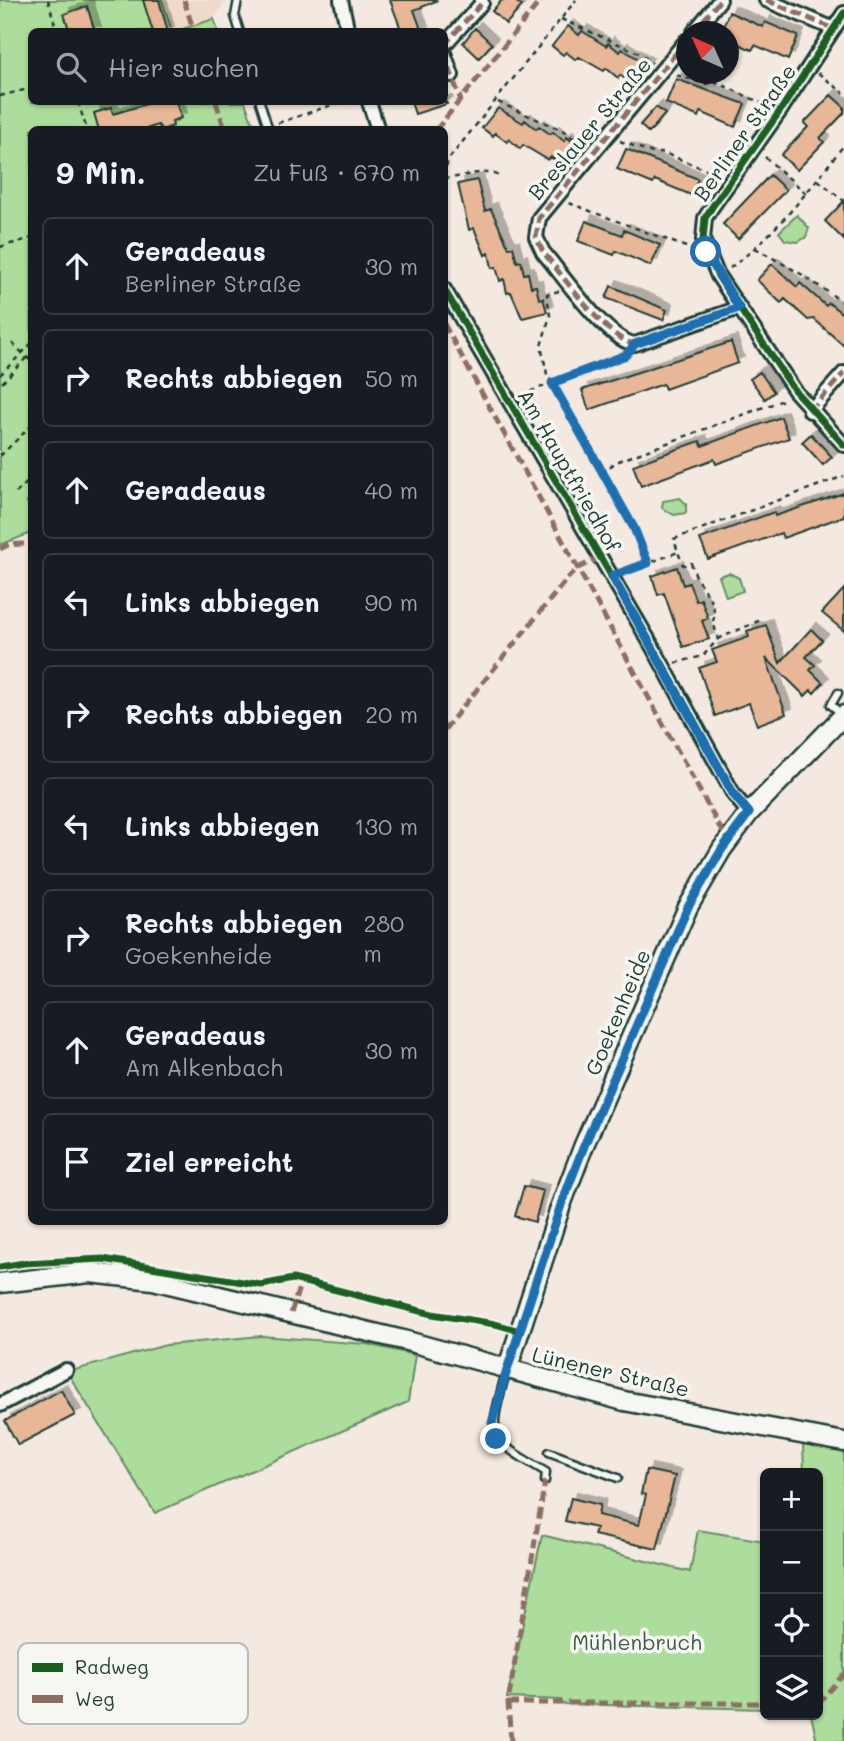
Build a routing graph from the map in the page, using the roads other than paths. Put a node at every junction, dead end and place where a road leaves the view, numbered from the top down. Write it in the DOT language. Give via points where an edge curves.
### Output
graph roads {
  1 [pos="238,0"];
  2 [pos="341,0"];
  3 [pos="481,0"];
  4 [pos="720,0"];
  5 [pos="766,0"];
  6 [pos="844,13"];
  7 [pos="703,21"];
  8 [pos="239,28"];
  9 [pos="347,28"];
  10 [pos="834,29"];
  11 [pos="448,41"];
  12 [pos="676,54"];
  13 [pos="448,64"];
  14 [pos="452,75"];
  15 [pos="261,105"];
  16 [pos="370,105"];
  17 [pos="267,126"];
  18 [pos="377,126"];
  19 [pos="448,296"];
  20 [pos="739,308"];
  21 [pos="844,373"];
  22 [pos="810,411"];
  23 [pos="844,445"];
  24 [pos="838,693"];
  25 [pos="844,715"];
  26 [pos="749,813"];
  27 [pos="0,1283"];
  28 [pos="66,1370"];
  29 [pos="507,1370"];
  30 [pos="0,1405"];
  31 [pos="844,1442"];
  32 [pos="550,1452"];
  33 [pos="618,1478"];
  34 [pos="545,1481"];
  1 -- 8 [label="lane"];
  2 -- 9 [label="street"];
  3 -- 11 [label="street"];
  4 -- 7 [label="street"];
  5 -- 10 [label="street"];
  6 -- 10 [label="street, Berliner Straße"];
  10 -- 20 [label="street, Berliner Straße" via="705,218 706,252"];
  12 -- 20 [label="street, Breslauer Straße" via="539,218 536,237 571,286 622,340 635,344"];
  13 -- 14 [label="street"];
  15 -- 17 [label="lane"];
  16 -- 18 [label="street"];
  19 -- 26 [label="street, Am Hauptfriedhof" via="734,795"];
  20 -- 22 [label="street, Berliner Straße"];
  21 -- 22 [label="street"];
  22 -- 23 [label="street, Berliner Straße"];
  24 -- 25 [label="lane" via="831,705"];
  25 -- 26 [label="main road, Goekenheide"];
  26 -- 29 [label="main road, Goekenheide" via="704,880 671,943 561,1205"];
  27 -- 29 [label="main road, Lünener Straße" via="90,1273 153,1280"];
  28 -- 30 [label="street"];
  29 -- 31 [label="main road, Lünener Straße" via="624,1401"];
  29 -- 34 [label="lane" via="492,1423 496,1439 546,1472"];
  32 -- 33 [label="lane"];
}
